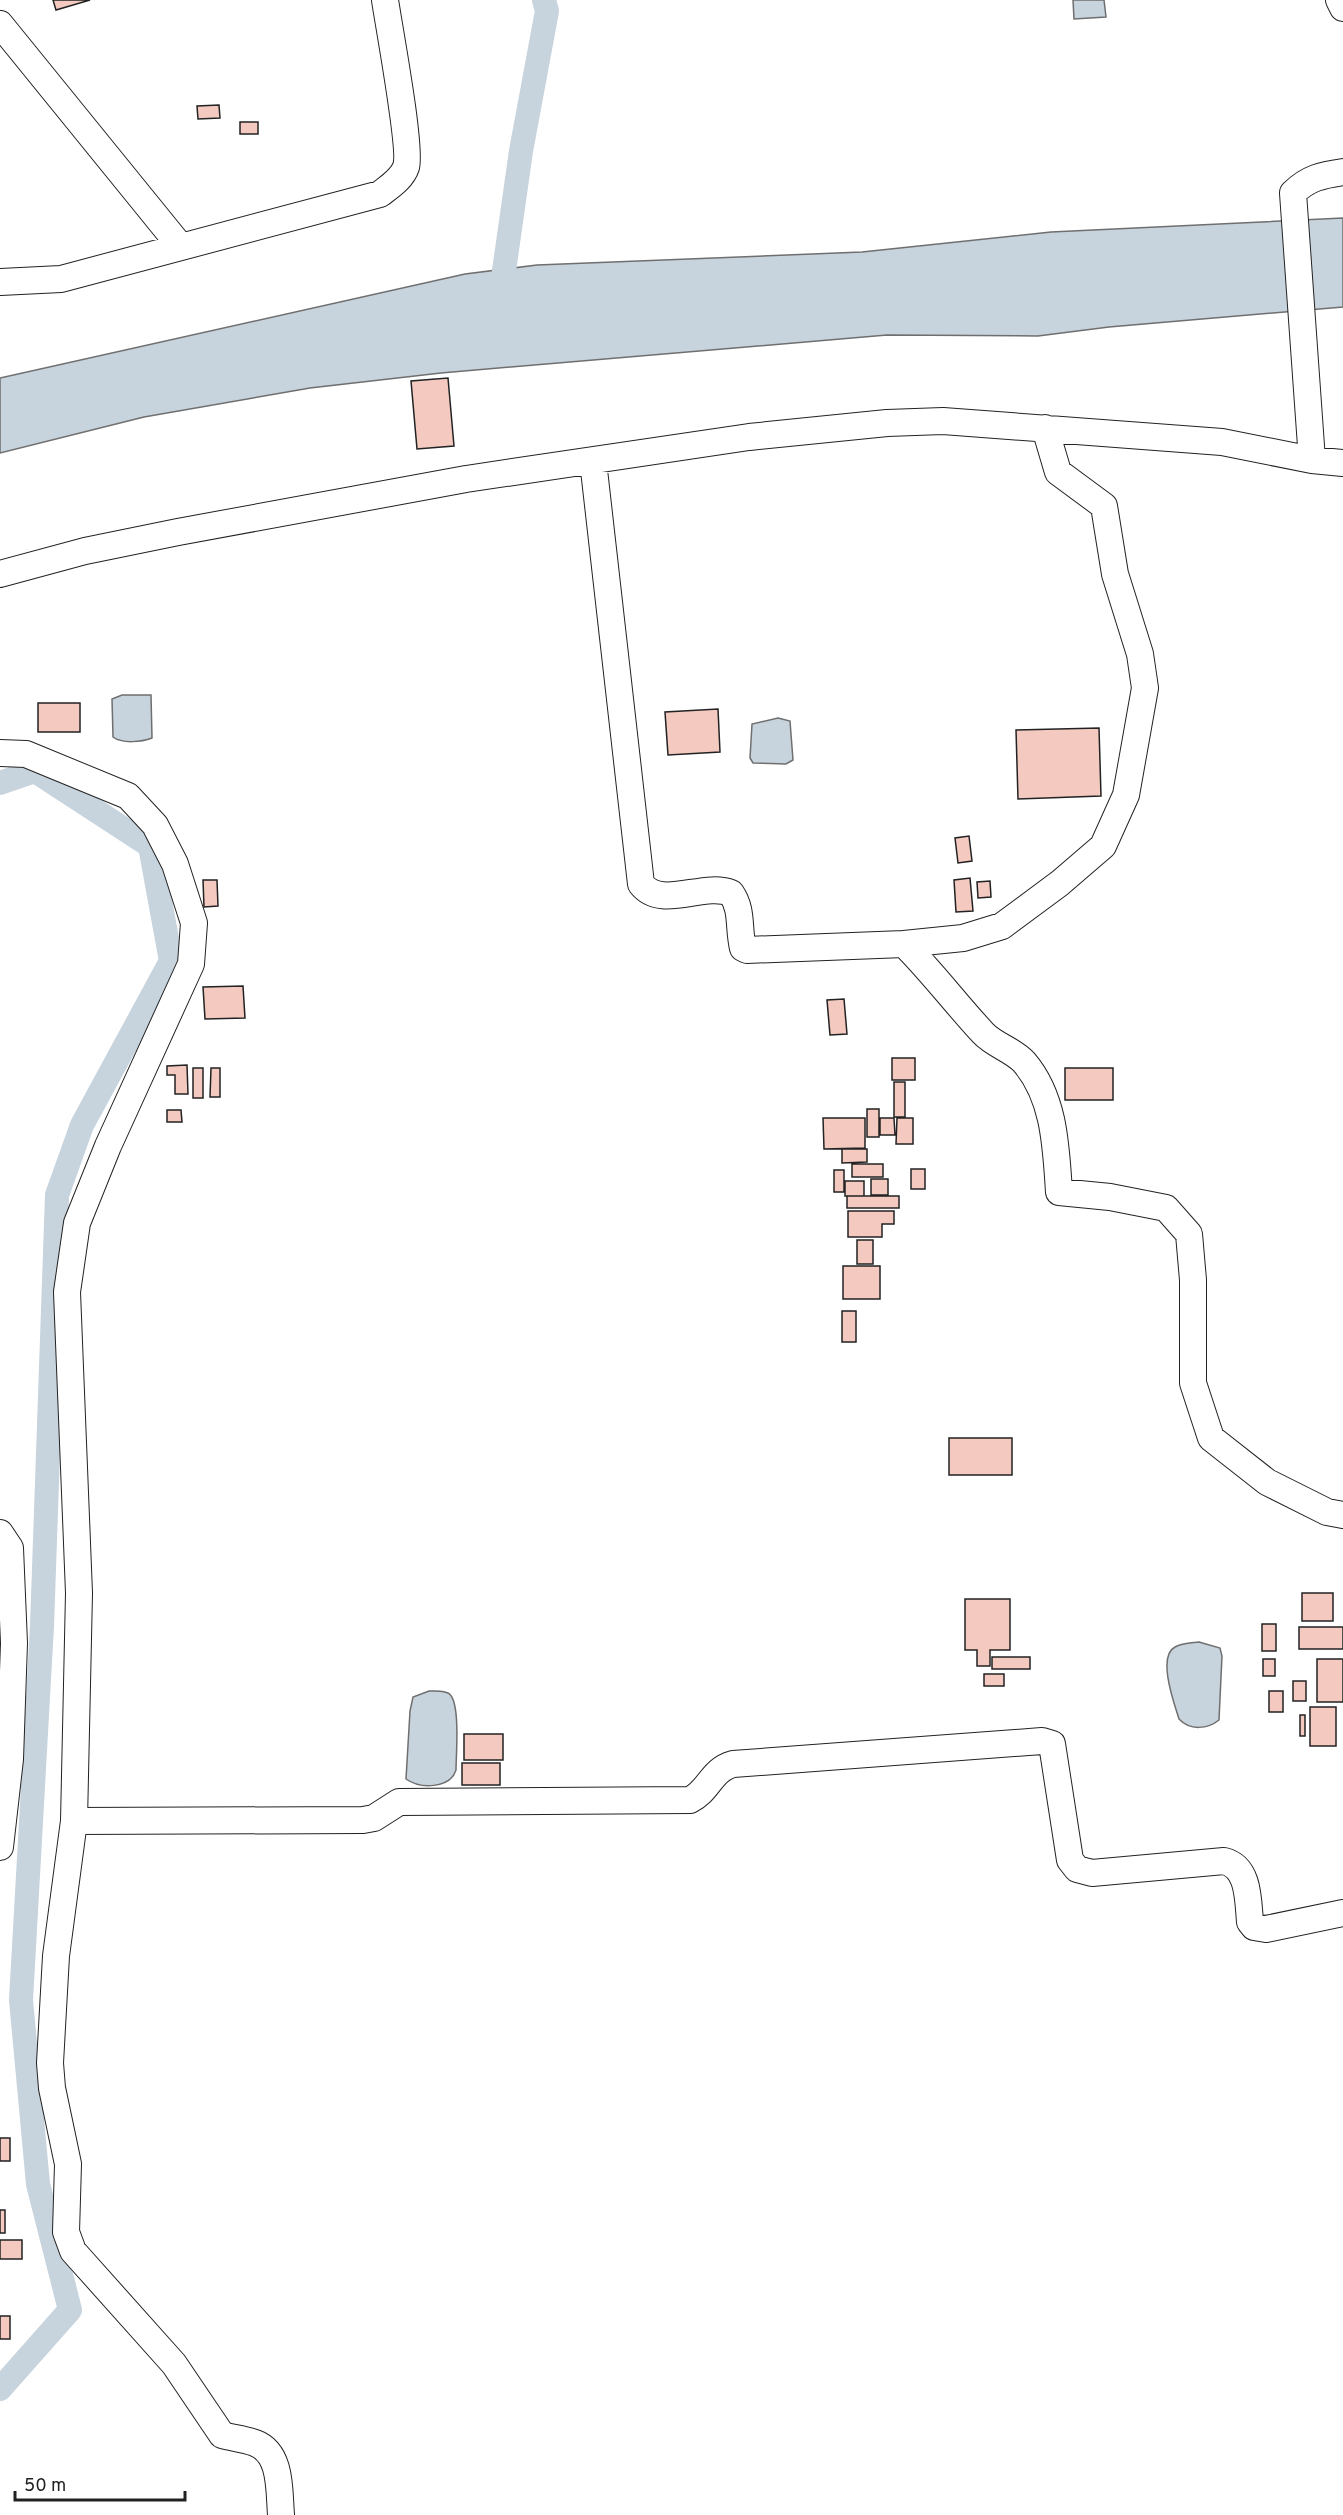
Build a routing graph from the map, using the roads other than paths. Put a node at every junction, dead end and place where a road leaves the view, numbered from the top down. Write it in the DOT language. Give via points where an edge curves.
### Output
graph roads {
  1 [pos="385,0"];
  2 [pos="1339,0"];
  3 [pos="1343,8"];
  4 [pos="0,24"];
  5 [pos="1343,172"];
  6 [pos="181,247"];
  7 [pos="0,282"];
  8 [pos="1045,428"];
  9 [pos="1312,460"];
  10 [pos="593,461"];
  11 [pos="1343,463"];
  12 [pos="0,574"];
  13 [pos="0,753"];
  14 [pos="904,944"];
  15 [pos="1343,1515"];
  16 [pos="0,1533"];
  17 [pos="74,1821"];
  18 [pos="0,1847"];
  19 [pos="1343,1913"];
  20 [pos="280,2515"];
  1 -- 6 [label="street" via="405,140 406,166 398,180 380,194 357,203"];
  2 -- 3 [label="street"];
  4 -- 6 [label="street"];
  5 -- 9 [label="street" via="1305,181 1293,193"];
  6 -- 7 [label="street" via="61,279"];
  8 -- 9 [label="street" via="1222,442"];
  8 -- 10 [label="street" via="943,421 887,423 749,437"];
  8 -- 14 [label="street" via="1058,472 1104,506 1115,574 1140,654 1145,687 1126,795 1103,846 1002,926 963,938"];
  9 -- 11 [label="street"];
  10 -- 12 [label="street" via="466,479 178,532"];
  10 -- 14 [label="street" via="641,884 647,893 658,896 710,890 731,893 739,905 741,940 747,950"];
  13 -- 17 [label="street" via="26,754 128,796 155,825 176,864 194,923 191,964 77,1223 69,1281 79,1593"];
  14 -- 15 [label="street" via="985,1036 1023,1062 1047,1101 1056,1146 1059,1192 1166,1208 1189,1234 1193,1383 1211,1438 1267,1482 1328,1512"];
  16 -- 18 [label="street" via="10,1548 14,1643 10,1759"];
  17 -- 19 [label="street" via="363,1820 374,1818 399,1802 690,1800 699,1796 717,1771 733,1764 1042,1741 1052,1744 1070,1860 1077,1869 1092,1873 1224,1861 1235,1863 1242,1871 1254,1927 1266,1929"];
  17 -- 20 [label="street" via="56,1956 50,2063 68,2164 66,2232 73,2251 174,2364 222,2435 255,2442 274,2459"];
}
